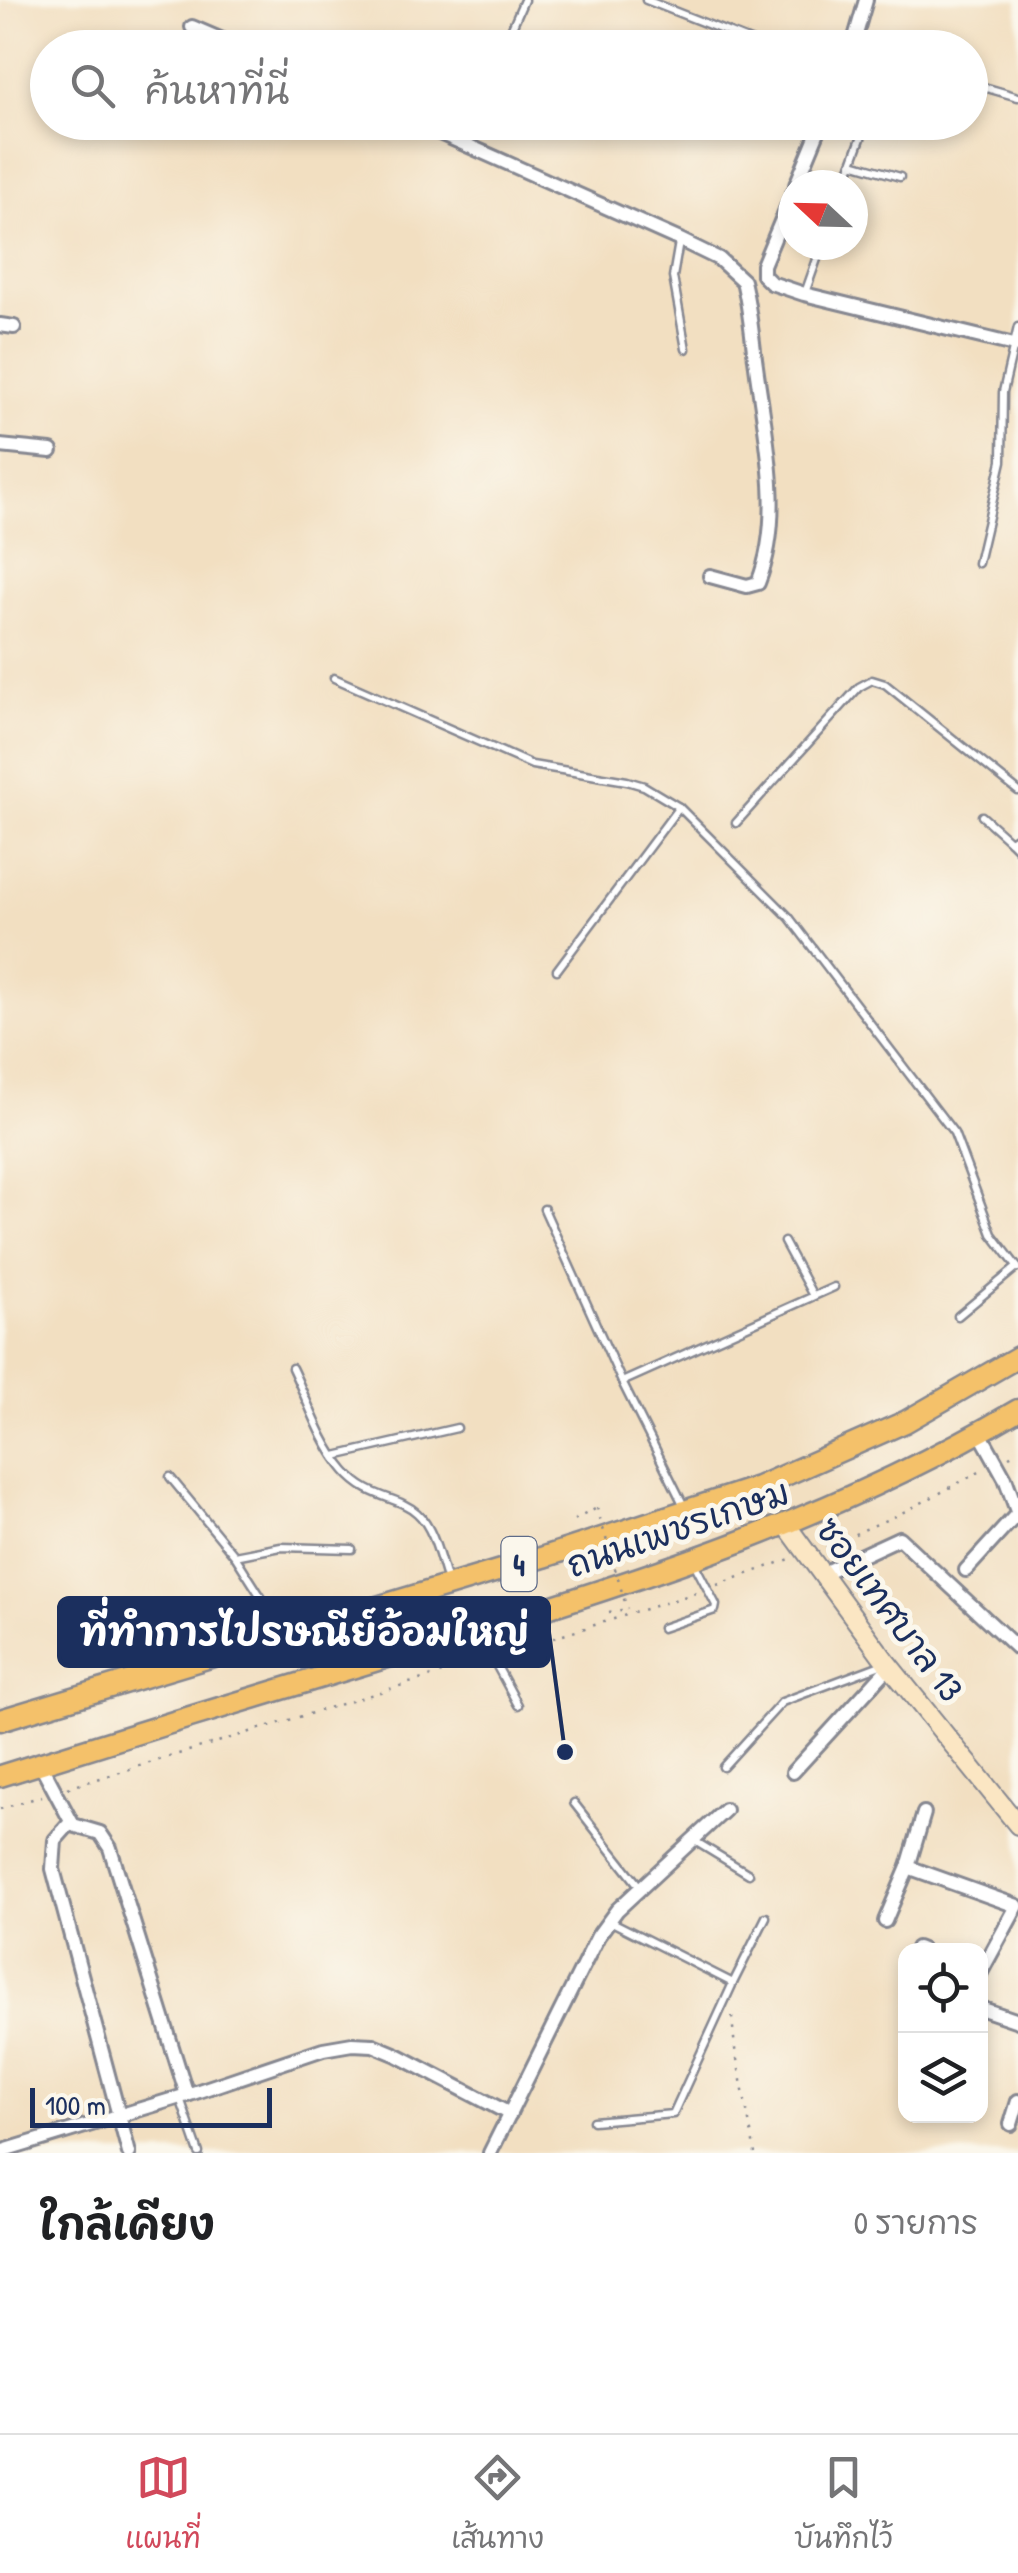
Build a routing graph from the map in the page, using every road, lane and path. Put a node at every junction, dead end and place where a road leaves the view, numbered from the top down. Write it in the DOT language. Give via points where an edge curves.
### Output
graph roads {
  1 [pos="524,0"];
  2 [pos="646,0"];
  3 [pos="866,0"];
  4 [pos="192,26"];
  5 [pos="201,30"];
  6 [pos="511,30"];
  7 [pos="722,30"];
  8 [pos="857,30"];
  9 [pos="988,88"];
  10 [pos="1018,96"];
  11 [pos="456,140"];
  12 [pos="815,140"];
  13 [pos="860,140"];
  14 [pos="460,142"];
  15 [pos="852,162"];
  16 [pos="802,170"];
  17 [pos="849,170"];
  18 [pos="900,177"];
  19 [pos="778,229"];
  20 [pos="680,240"];
  21 [pos="816,260"];
  22 [pos="763,276"];
  23 [pos="743,280"];
  24 [pos="804,294"];
  25 [pos="1018,327"];
  26 [pos="1016,346"];
  27 [pos="686,349"];
  28 [pos="0,446"];
  29 [pos="51,451"];
  30 [pos="978,564"];
  31 [pos="710,576"];
  32 [pos="334,678"];
  33 [pos="1018,791"];
  34 [pos="679,807"];
  35 [pos="982,816"];
  36 [pos="736,823"];
  37 [pos="1018,836"];
  38 [pos="1010,841"];
  39 [pos="1018,849"];
  40 [pos="557,970"];
  41 [pos="544,1210"];
  42 [pos="784,1242"];
  43 [pos="1018,1268"];
  44 [pos="834,1286"];
  45 [pos="812,1294"];
  46 [pos="958,1316"];
  47 [pos="1018,1357"];
  48 [pos="292,1368"];
  49 [pos="622,1382"];
  50 [pos="1018,1410"];
  51 [pos="457,1428"];
  52 [pos="980,1432"];
  53 [pos="1018,1451"];
  54 [pos="335,1456"];
  55 [pos="997,1462"];
  56 [pos="170,1477"];
  57 [pos="686,1512"];
  58 [pos="1018,1514"];
  59 [pos="574,1520"];
  60 [pos="786,1526"];
  61 [pos="824,1547"];
  62 [pos="352,1549"];
  63 [pos="236,1556"];
  64 [pos="790,1560"];
  65 [pos="692,1561"];
  66 [pos="966,1570"];
  67 [pos="820,1574"];
  68 [pos="448,1586"];
  69 [pos="707,1589"];
  70 [pos="609,1612"];
  71 [pos="662,1628"];
  72 [pos="477,1629"];
  73 [pos="284,1634"];
  74 [pos="1018,1649"];
  75 [pos="492,1658"];
  76 [pos="888,1664"];
  77 [pos="518,1704"];
  78 [pos="0,1720"];
  79 [pos="40,1764"];
  80 [pos="723,1767"];
  81 [pos="793,1772"];
  82 [pos="0,1776"];
  83 [pos="55,1792"];
  84 [pos="574,1803"];
  85 [pos="0,1809"];
  86 [pos="726,1810"];
  87 [pos="924,1813"];
  88 [pos="70,1822"];
  89 [pos="1018,1825"];
  90 [pos="692,1840"];
  91 [pos="908,1867"];
  92 [pos="749,1874"];
  93 [pos="640,1888"];
  94 [pos="1018,1905"];
  95 [pos="766,1917"];
  96 [pos="609,1920"];
  97 [pos="886,1921"];
  98 [pos="988,1959"];
  99 [pos="732,1987"];
  100 [pos="988,2011"];
  101 [pos="1018,2022"];
  102 [pos="183,2096"];
  103 [pos="1018,2101"];
  104 [pos="120,2113"];
  105 [pos="510,2114"];
  106 [pos="594,2121"];
  107 [pos="1011,2124"];
  108 [pos="0,2152"];
  109 [pos="129,2153"];
  110 [pos="199,2153"];
  111 [pos="490,2153"];
  112 [pos="755,2153"];
  1 -- 6 [label="lane"];
  2 -- 7 [label="lane"];
  3 -- 8 [label="street"];
  4 -- 5 [label="street"];
  9 -- 10 [label="lane"];
  11 -- 14 [label="street"];
  12 -- 16 [label="street"];
  13 -- 15 [label="lane"];
  14 -- 20 [label="street"];
  15 -- 17 [label="lane"];
  15 -- 18 [label="lane"];
  19 -- 22 [label="street"];
  20 -- 23 [label="street"];
  20 -- 27 [label="lane" via="673,277"];
  21 -- 24 [label="lane"];
  22 -- 23 [label="street"];
  22 -- 24 [label="street"];
  23 -- 31 [label="street" via="770,475 769,527 758,583"];
  24 -- 26 [label="street"];
  25 -- 26 [label="lane"];
  26 -- 30 [label="lane" via="1003,392 1002,461"];
  28 -- 29 [label="street"];
  32 -- 34 [label="lane" via="532,765 627,780"];
  33 -- 36 [label="lane" via="872,680"];
  34 -- 40 [label="lane"];
  34 -- 43 [label="lane" via="788,917 954,1133 992,1234"];
  35 -- 38 [label="lane"];
  37 -- 38 [label="lane"];
  38 -- 39 [label="lane"];
  41 -- 49 [label="lane"];
  42 -- 45 [label="lane"];
  43 -- 46 [label="lane"];
  44 -- 45 [label="lane"];
  45 -- 49 [label="lane"];
  47 -- 57 [label="main road, ถนนเพชรเกษม / 4" via="846,1450"];
  48 -- 54 [label="lane"];
  49 -- 57 [label="lane"];
  50 -- 52 [label="main road, ถนนเพชรเกษม / 4"];
  51 -- 54 [label="lane"];
  52 -- 55 [label="street"];
  52 -- 60 [label="main road, ถนนเพชรเกษม / 4"];
  53 -- 55 [label="path"];
  54 -- 68 [label="lane" via="366,1490 424,1520"];
  55 -- 58 [label="street"];
  55 -- 61 [label="path"];
  56 -- 63 [label="lane"];
  57 -- 68 [label="main road, ถนนเพชรเกษม / 4"];
  58 -- 66 [label="street"];
  59 -- 70 [label="path, bridge" via="597,1508 627,1609"];
  60 -- 65 [label="main road, ถนนเพชรเกษม / 4"];
  60 -- 67 [label="street, ซอยเทศบาล 13"];
  62 -- 63 [label="lane" via="281,1547"];
  63 -- 73 [label="lane"];
  64 -- 69 [label="path"];
  65 -- 69 [label="lane"];
  65 -- 72 [label="main road, ถนนเพชรเกษม / 4"];
  67 -- 74 [label="street" via="899,1538"];
  67 -- 76 [label="street, ซอยเทศบาล 13"];
  68 -- 73 [label="main road, ถนนเพชรเกษม / 4"];
  69 -- 71 [label="lane" via="715,1610"];
  69 -- 75 [label="path"];
  72 -- 75 [label="lane"];
  72 -- 79 [label="main road, ถนนเพชรเกษม / 4"];
  73 -- 78 [label="main road, ถนนเพชรเกษม / 4"];
  75 -- 77 [label="lane"];
  75 -- 83 [label="path"];
  76 -- 80 [label="lane" via="782,1702"];
  76 -- 81 [label="street"];
  76 -- 89 [label="street, ซอยเทศบาล 13"];
  79 -- 82 [label="main road, ถนนเพชรเกษม / 4"];
  79 -- 83 [label="street"];
  83 -- 85 [label="path"];
  83 -- 88 [label="street"];
  84 -- 93 [label="lane"];
  86 -- 90 [label="street"];
  87 -- 91 [label="street"];
  88 -- 102 [label="street" via="100,1833 110,1848"];
  88 -- 104 [label="street" via="54,1840 53,1870"];
  90 -- 92 [label="lane"];
  90 -- 93 [label="street"];
  91 -- 94 [label="street"];
  91 -- 97 [label="street"];
  93 -- 96 [label="street"];
  94 -- 98 [label="street"];
  95 -- 99 [label="lane"];
  96 -- 99 [label="lane"];
  96 -- 105 [label="street"];
  99 -- 106 [label="lane" via="673,2114"];
  99 -- 112 [label="path" via="734,2048"];
  100 -- 101 [label="street"];
  102 -- 104 [label="street"];
  102 -- 105 [label="street" via="323,2049 373,2045"];
  102 -- 110 [label="lane"];
  103 -- 107 [label="street"];
  104 -- 108 [label="street"];
  104 -- 109 [label="street"];
  105 -- 111 [label="street"];
}
